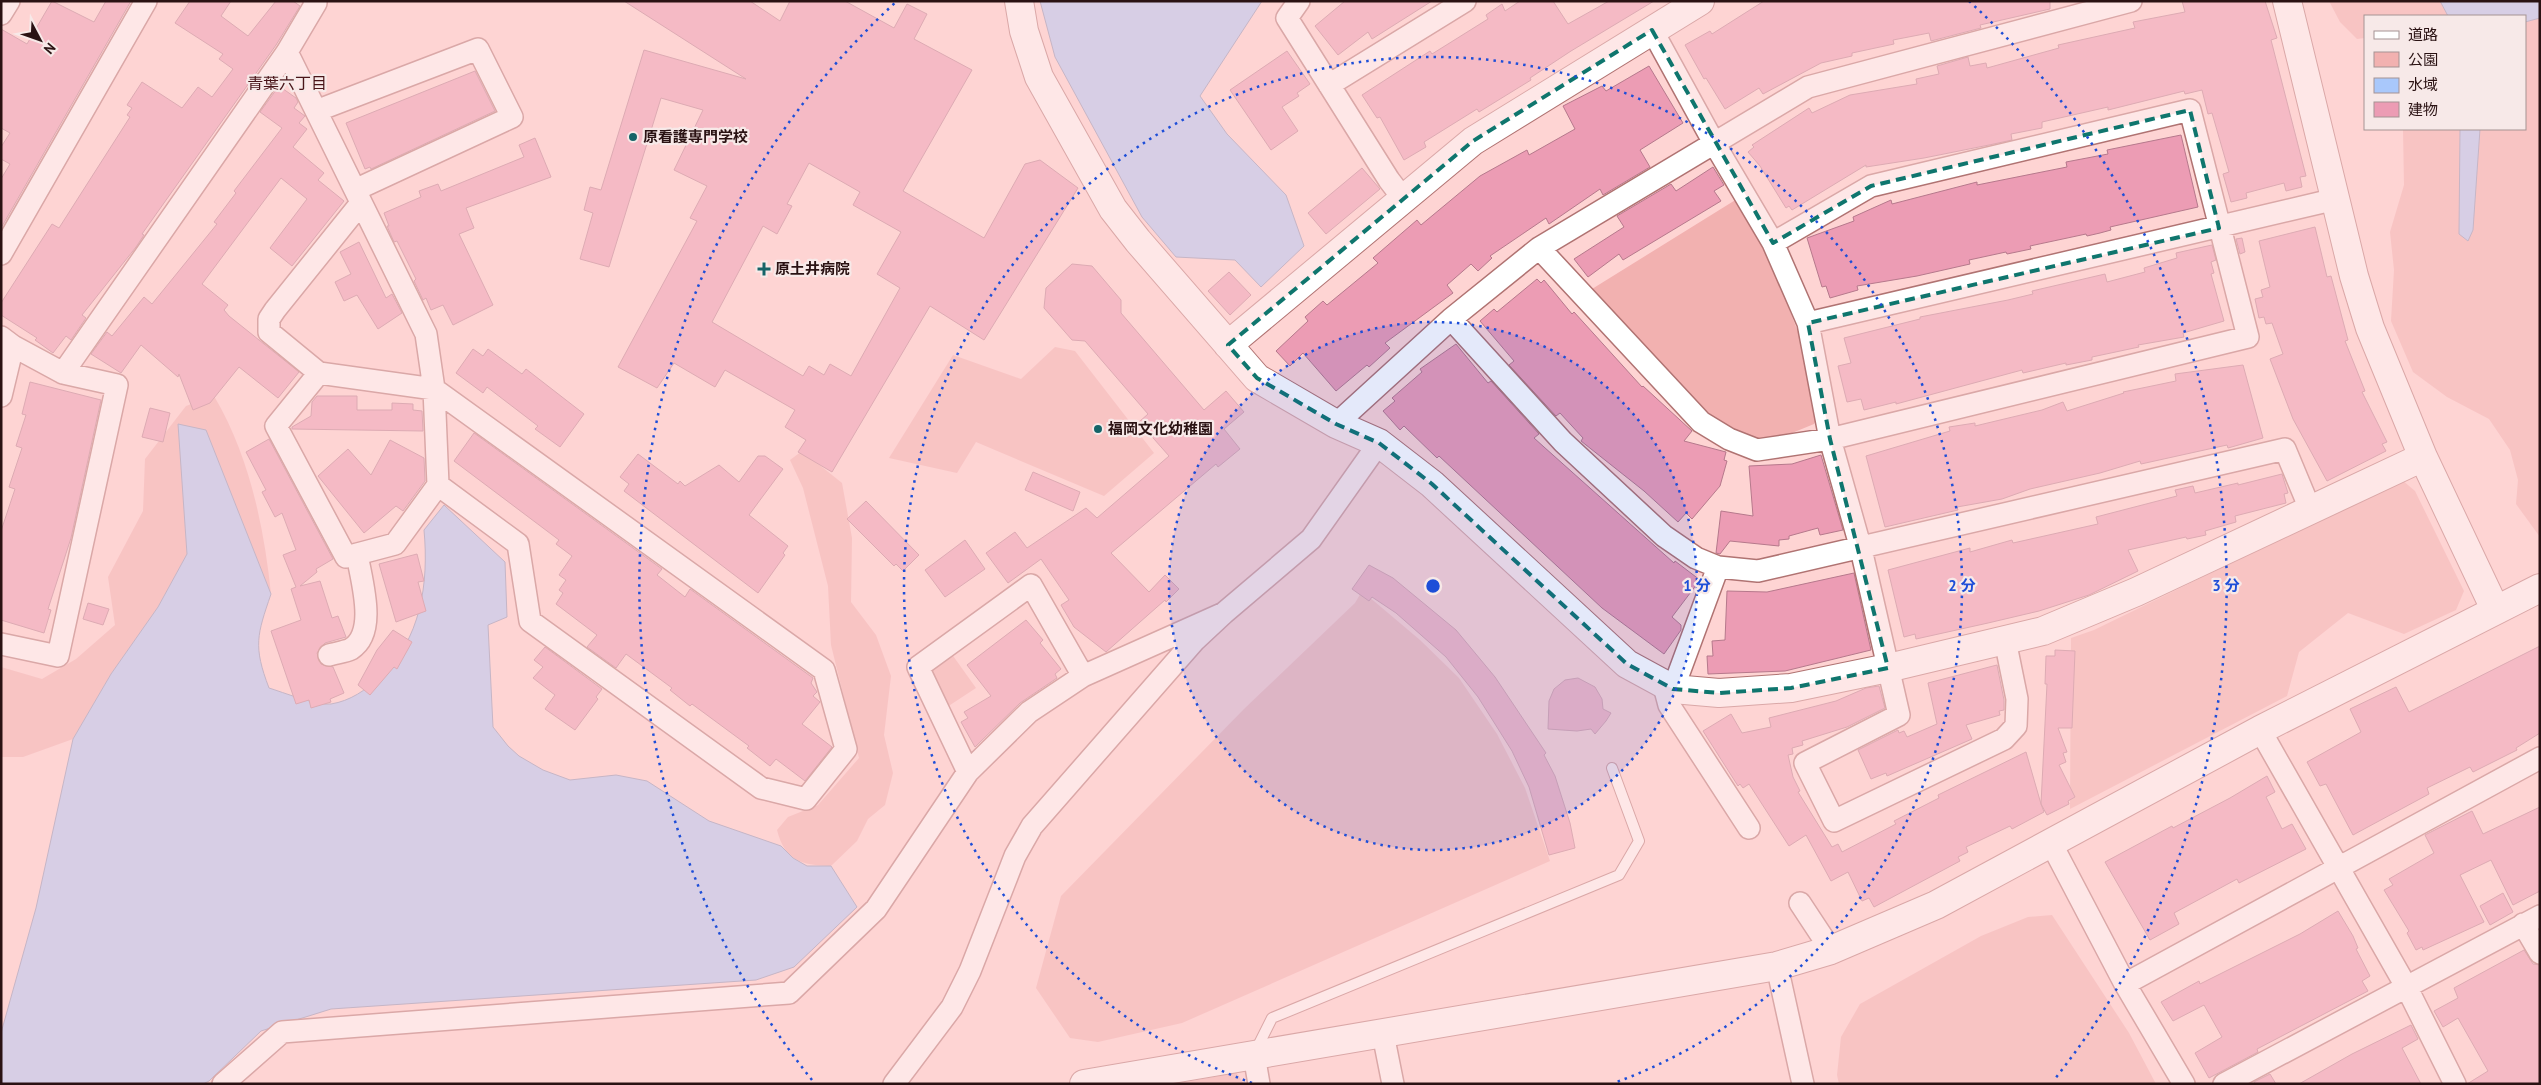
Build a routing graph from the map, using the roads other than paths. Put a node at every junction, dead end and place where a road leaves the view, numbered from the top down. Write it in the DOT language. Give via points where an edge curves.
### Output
graph roads {
  1 [pos="9,1"];
  2 [pos="146,1"];
  3 [pos="314,1"];
  4 [pos="1019,1"];
  5 [pos="1299,1"];
  6 [pos="1465,1"];
  7 [pos="1700,1"];
  8 [pos="2131,1"];
  9 [pos="2286,1"];
  10 [pos="1,14"];
  11 [pos="1652,30"];
  12 [pos="287,52"];
  13 [pos="1329,85"];
  14 [pos="316,111"];
  15 [pos="1714,143"];
  16 [pos="358,197"];
  17 [pos="1402,197"];
  18 [pos="2336,198"];
  19 [pos="2219,228"];
  20 [pos="1773,243"];
  21 [pos="1539,248"];
  22 [pos="1,254"];
  23 [pos="1451,318"];
  24 [pos="1808,323"];
  25 [pos="7,342"];
  26 [pos="1228,345"];
  27 [pos="319,373"];
  28 [pos="63,374"];
  29 [pos="434,388"];
  30 [pos="1,396"];
  31 [pos="1336,424"];
  32 [pos="1830,439"];
  33 [pos="1379,444"];
  34 [pos="2423,457"];
  35 [pos="438,485"];
  36 [pos="2310,509"];
  37 [pos="1861,549"];
  38 [pos="357,554"];
  39 [pos="1718,567"];
  40 [pos="2540,588"];
  41 [pos="2495,609"];
  42 [pos="1224,613"];
  43 [pos="2006,640"];
  44 [pos="1,644"];
  45 [pos="329,655"];
  46 [pos="1888,668"];
  47 [pos="1083,676"];
  48 [pos="1669,688"];
  49 [pos="2260,730"];
  50 [pos="2540,758"];
  51 [pos="1612,768"];
  52 [pos="968,772"];
  53 [pos="1750,828"];
  54 [pos="2051,843"];
  55 [pos="2338,867"];
  56 [pos="1800,903"];
  57 [pos="2532,920"];
  58 [pos="1831,950"];
  59 [pos="2540,953"];
  60 [pos="1777,966"];
  61 [pos="2125,984"];
  62 [pos="2407,988"];
  63 [pos="1383,1034"];
  64 [pos="1254,1055"];
  65 [pos="223,1084"];
  66 [pos="894,1084"];
  67 [pos="1084,1084"];
  68 [pos="1259,1084"];
  69 [pos="1393,1084"];
  70 [pos="1803,1084"];
  71 [pos="2184,1084"];
  72 [pos="2224,1084"];
  73 [pos="2455,1084"];
  1 -- 10 [label="street"];
  2 -- 22 [label="street"];
  3 -- 12 [label="street" via="316,3"];
  4 -- 26 [label="street" via="1024,31 1039,77 1113,209"];
  5 -- 13 [label="street" via="1287,18"];
  6 -- 13 [label="street"];
  7 -- 11 [label="street"];
  8 -- 15 [label="street" via="1808,87"];
  9 -- 18 [label="street"];
  11 -- 15 [label="street"];
  11 -- 17 [label="street" via="1473,141"];
  12 -- 14 [label="street"];
  12 -- 28 [label="street"];
  13 -- 17 [label="street"];
  14 -- 16 [label="street"];
  14 -- 16 [label="street" via="478,49 512,117"];
  15 -- 20 [label="street"];
  15 -- 21 [label="street"];
  16 -- 27 [label="street" via="269,319 269,332"];
  16 -- 29 [label="street" via="426,334"];
  17 -- 26 [label="street"];
  18 -- 19 [label="street"];
  18 -- 34 [label="street" via="2370,328"];
  19 -- 20 [label="street" via="2190,110 1871,186"];
  19 -- 24 [label="street"];
  19 -- 32 [label="street" via="2248,337"];
  20 -- 24 [label="street"];
  21 -- 23 [label="street"];
  21 -- 32 [label="street" via="1702,422 1729,439 1757,450"];
  23 -- 31 [label="street"];
  23 -- 39 [label="street" via="1563,442 1657,530 1696,558"];
  24 -- 32 [label="street"];
  25 -- 28 [label="street"];
  25 -- 30 [label="street"];
  26 -- 31 [label="street" via="1257,378"];
  27 -- 29 [label="street"];
  27 -- 38 [label="street" via="276,426 346,557"];
  28 -- 44 [label="street" via="117,385 58,656"];
  29 -- 35 [label="street"];
  29 -- 35 [label="street" via="824,670 846,749 806,799 761,788 530,621 518,544"];
  31 -- 33 [label="street"];
  32 -- 37 [label="street"];
  33 -- 42 [label="street" via="1312,539"];
  33 -- 48 [label="street" via="1432,484 1627,664"];
  34 -- 36 [label="street"];
  34 -- 41 [label="street"];
  35 -- 38 [label="street" via="395,544"];
  36 -- 37 [label="street" via="2285,448"];
  36 -- 43 [label="street" via="2136,592 2043,631"];
  37 -- 39 [label="street" via="1758,571"];
  37 -- 46 [label="street"];
  38 -- 45 [label="street" via="366,632 351,649"];
  39 -- 48 [label="street"];
  40 -- 41 [label="street"];
  41 -- 49 [label="street"];
  42 -- 47 [label="street"];
  42 -- 66 [label="street" via="1194,641 1032,826 1015,856 970,972 952,1007"];
  43 -- 46 [label="street"];
  43 -- 46 [label="street" via="2017,699 2016,726 2004,739 1834,821 1805,763 1899,715"];
  46 -- 48 [label="street" via="1791,688 1719,693"];
  47 -- 52 [label="street" via="1030,712"];
  47 -- 52 [label="street" via="1031,584 918,667"];
  48 -- 53 [label="street" via="1669,705"];
  49 -- 54 [label="street"];
  49 -- 55 [label="street"];
  50 -- 55 [label="street"];
  51 -- 64 [label="lane" via="1639,841 1619,875 1272,1018"];
  52 -- 65 [label="street" via="876,909 789,993 282,1032"];
  54 -- 58 [label="street" via="1936,904"];
  54 -- 61 [label="street"];
  55 -- 61 [label="street"];
  55 -- 62 [label="street"];
  56 -- 58 [label="street"];
  57 -- 59 [label="street"];
  57 -- 62 [label="street"];
  58 -- 60 [label="street"];
  60 -- 63 [label="street"];
  60 -- 70 [label="street"];
  61 -- 71 [label="street"];
  62 -- 72 [label="street"];
  62 -- 73 [label="street"];
  63 -- 64 [label="street"];
  63 -- 69 [label="street"];
  64 -- 67 [label="street"];
  64 -- 68 [label="street"];
}
